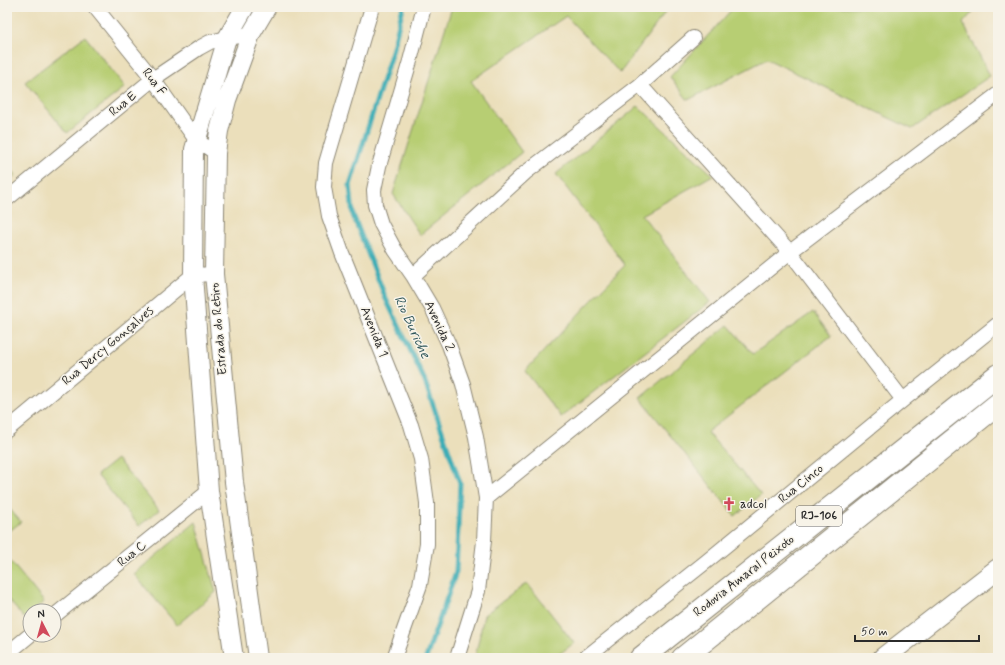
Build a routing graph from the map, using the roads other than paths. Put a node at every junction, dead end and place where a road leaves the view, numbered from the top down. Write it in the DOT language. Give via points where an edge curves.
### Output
graph roads {
  1 [pos="95,7"];
  2 [pos="245,7"];
  3 [pos="267,7"];
  4 [pos="372,7"];
  5 [pos="424,7"];
  6 [pos="252,34"];
  7 [pos="228,38"];
  8 [pos="693,38"];
  9 [pos="153,79"];
  10 [pos="640,85"];
  11 [pos="998,94"];
  12 [pos="196,140"];
  13 [pos="216,154"];
  14 [pos="7,198"];
  15 [pos="790,252"];
  16 [pos="214,274"];
  17 [pos="193,275"];
  18 [pos="413,276"];
  19 [pos="997,328"];
  20 [pos="998,375"];
  21 [pos="903,400"];
  22 [pos="998,404"];
  23 [pos="7,430"];
  24 [pos="209,491"];
  25 [pos="486,498"];
  26 [pos="998,569"];
  27 [pos="62,610"];
  28 [pos="22,642"];
  29 [pos="7,654"];
  30 [pos="234,658"];
  31 [pos="258,658"];
  32 [pos="394,658"];
  33 [pos="457,658"];
  34 [pos="585,658"];
  35 [pos="641,658"];
  36 [pos="683,658"];
  37 [pos="883,658"];
  1 -- 9 [label="street, Rua F"];
  2 -- 7 [label="street, Estrada do Retiro"];
  3 -- 6 [label="street, Estrada do Retiro"];
  4 -- 32 [label="street, Avenida 1" via="326,163 324,187 329,216 342,253 412,425 421,459 427,503 427,544 420,585"];
  5 -- 18 [label="street, Avenida 2" via="374,190 375,205 381,224"];
  6 -- 7 [label="street, Rua E"];
  6 -- 13 [label="street, Estrada do Retiro" via="227,100"];
  7 -- 9 [label="street, Rua E" via="210,42 199,48"];
  7 -- 12 [label="street, Estrada do Retiro"];
  8 -- 10 [label="street"];
  9 -- 12 [label="street, Rua F"];
  9 -- 14 [label="street, Rua E"];
  10 -- 15 [label="street"];
  10 -- 18 [label="street" via="525,173"];
  11 -- 15 [label="street"];
  12 -- 13 [label="street, Rua F"];
  12 -- 17 [label="street, Estrada do Retiro"];
  13 -- 16 [label="street, Estrada do Retiro"];
  15 -- 21 [label="street"];
  15 -- 25 [label="street"];
  16 -- 17 [label="street"];
  16 -- 31 [label="street, Estrada do Retiro" via="234,482"];
  17 -- 23 [label="street, Rua Dercy Gonçalves"];
  17 -- 24 [label="street, Estrada do Retiro"];
  18 -- 25 [label="street, Avenida 2" via="432,308 463,384 476,437"];
  19 -- 21 [label="street, Rua Cinco"];
  20 -- 35 [label="highway, Rodovia Amaral Peixoto / RJ-106"];
  21 -- 34 [label="street, Rua Cinco"];
  22 -- 36 [label="highway, Rodovia Amaral Peixoto / RJ-106"];
  24 -- 27 [label="street, Rua C"];
  24 -- 30 [label="street, Estrada do Retiro"];
  25 -- 33 [label="street, Avenida 2" via="478,591"];
  26 -- 37 [label="main road"];
  28 -- 29 [label="street"];
}
